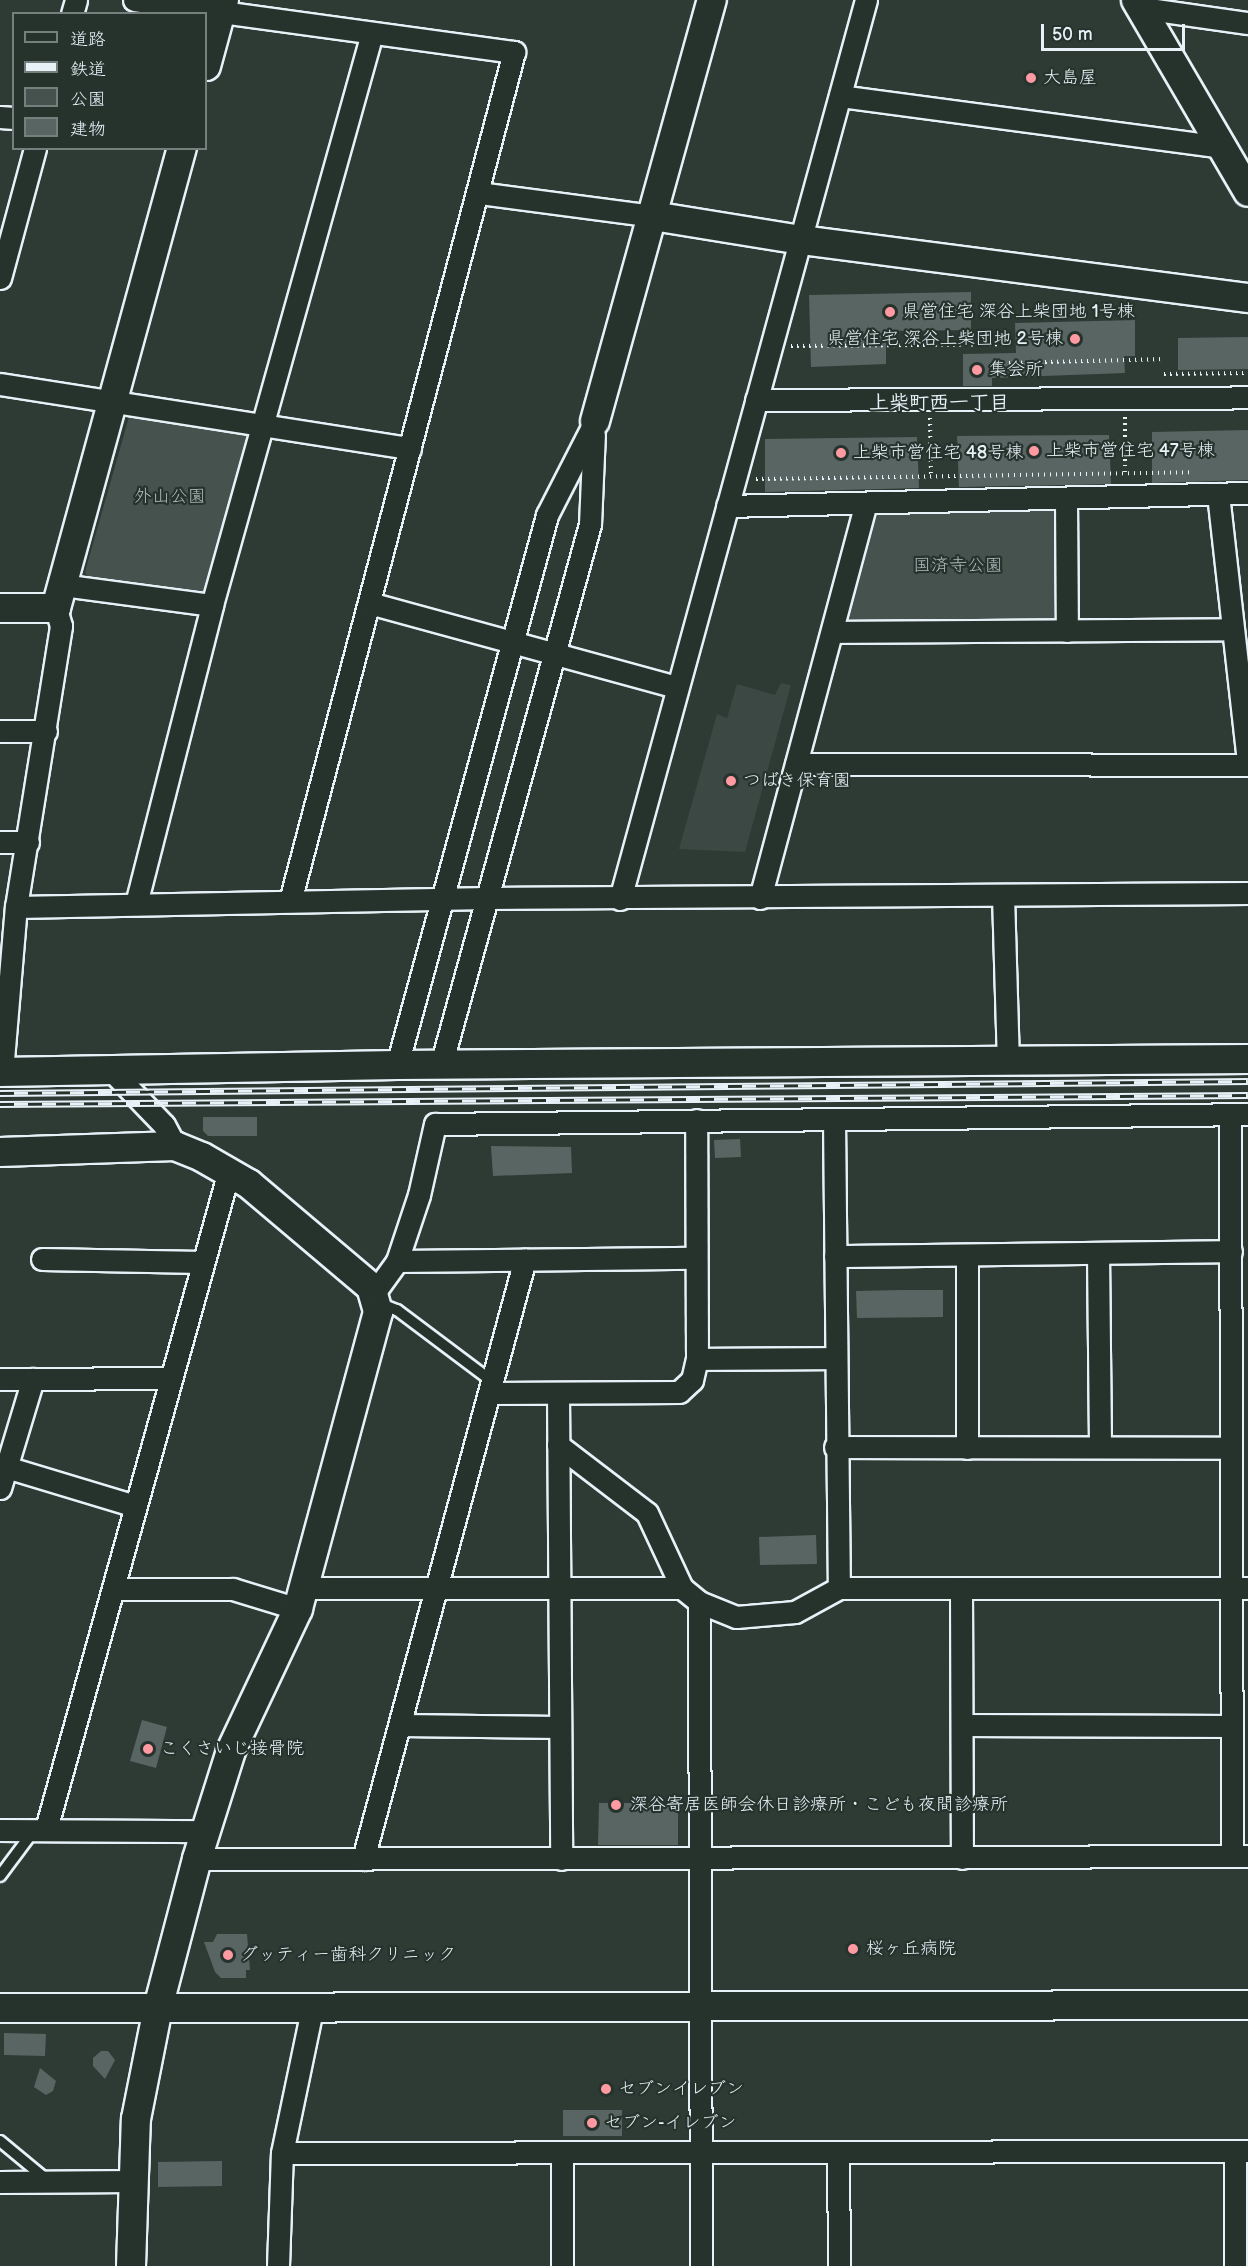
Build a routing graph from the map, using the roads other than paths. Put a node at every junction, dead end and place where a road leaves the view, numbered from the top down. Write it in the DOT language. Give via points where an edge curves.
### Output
graph roads {
  1 [pos="134,0"];
  2 [pos="712,0"];
  3 [pos="866,0"];
  4 [pos="1139,4"];
  5 [pos="223,5"];
  6 [pos="1248,23"];
  7 [pos="372,33"];
  8 [pos="207,62"];
  9 [pos="840,96"];
  10 [pos="1221,147"];
  11 [pos="34,150"];
  12 [pos="181,150"];
  13 [pos="1248,192"];
  14 [pos="479,193"];
  15 [pos="653,216"];
  16 [pos="801,240"];
  17 [pos="4,252"];
  18 [pos="0,278"];
  19 [pos="1248,298"];
  20 [pos="0,384"];
  21 [pos="1248,397"];
  22 [pos="111,399"];
  23 [pos="756,400"];
  24 [pos="595,421"];
  25 [pos="263,425"];
  26 [pos="410,448"];
  27 [pos="1248,493"];
  28 [pos="1218,494"];
  29 [pos="1066,498"];
  30 [pos="866,503"];
  31 [pos="727,506"];
  32 [pos="59,596"];
  33 [pos="369,603"];
  34 [pos="212,605"];
  35 [pos="0,608"];
  36 [pos="1232,629"];
  37 [pos="1067,631"];
  38 [pos="832,632"];
  39 [pos="512,641"];
  40 [pos="556,652"];
  41 [pos="676,687"];
  42 [pos="0,731"];
  43 [pos="46,731"];
  44 [pos="1248,762"];
  45 [pos="796,764"];
  46 [pos="0,842"];
  47 [pos="28,842"];
  48 [pos="1248,893"];
  49 [pos="1003,896"];
  50 [pos="488,898"];
  51 [pos="760,898"];
  52 [pos="620,899"];
  53 [pos="442,900"];
  54 [pos="290,901"];
  55 [pos="136,904"];
  56 [pos="16,907"];
  57 [pos="6,958"];
  58 [pos="1248,1059"];
  59 [pos="1008,1063"];
  60 [pos="397,1065"];
  61 [pos="441,1065"];
  62 [pos="111,1070"];
  63 [pos="1,1072"];
  64 [pos="1239,1114"];
  65 [pos="834,1119"];
  66 [pos="696,1120"];
  67 [pos="175,1146"];
  68 [pos="0,1152"];
  69 [pos="229,1171"];
  70 [pos="1231,1251"];
  71 [pos="1098,1253"];
  72 [pos="967,1255"];
  73 [pos="835,1256"];
  74 [pos="696,1258"];
  75 [pos="42,1259"];
  76 [pos="525,1259"];
  77 [pos="397,1261"];
  78 [pos="202,1262"];
  79 [pos="376,1298"];
  80 [pos="836,1358"];
  81 [pos="697,1359"];
  82 [pos="170,1378"];
  83 [pos="0,1379"];
  84 [pos="33,1379"];
  85 [pos="492,1388"];
  86 [pos="558,1393"];
  87 [pos="558,1444"];
  88 [pos="835,1448"];
  89 [pos="967,1448"];
  90 [pos="1100,1448"];
  91 [pos="1231,1448"];
  92 [pos="6,1467"];
  93 [pos="0,1488"];
  94 [pos="135,1506"];
  95 [pos="559,1588"];
  96 [pos="682,1588"];
  97 [pos="839,1588"];
  98 [pos="961,1588"];
  99 [pos="1240,1588"];
  100 [pos="114,1589"];
  101 [pos="436,1589"];
  102 [pos="302,1598"];
  103 [pos="699,1602"];
  104 [pos="401,1725"];
  105 [pos="962,1725"];
  106 [pos="1232,1726"];
  107 [pos="559,1727"];
  108 [pos="41,1829"];
  109 [pos="0,1830"];
  110 [pos="206,1831"];
  111 [pos="1240,1856"];
  112 [pos="962,1858"];
  113 [pos="197,1859"];
  114 [pos="363,1859"];
  115 [pos="561,1859"];
  116 [pos="700,1859"];
  117 [pos="0,1876"];
  118 [pos="1248,2005"];
  119 [pos="700,2007"];
  120 [pos="0,2008"];
  121 [pos="158,2008"];
  122 [pos="312,2010"];
  123 [pos="0,2141"];
  124 [pos="1241,2151"];
  125 [pos="282,2152"];
  126 [pos="562,2152"];
  127 [pos="701,2152"];
  128 [pos="838,2152"];
  129 [pos="133,2181"];
  130 [pos="0,2182"];
  131 [pos="49,2182"];
  132 [pos="131,2266"];
  133 [pos="278,2266"];
  134 [pos="562,2266"];
  135 [pos="701,2266"];
  136 [pos="839,2266"];
  137 [pos="1235,2266"];
  1 -- 5 [label="street"];
  2 -- 15 [label="street"];
  3 -- 9 [label="street"];
  4 -- 6 [label="street"];
  4 -- 10 [label="street"];
  5 -- 7 [label="street"];
  5 -- 8 [label="street"];
  7 -- 14 [label="street" via="514,51"];
  7 -- 25 [label="street"];
  9 -- 10 [label="street"];
  9 -- 16 [label="street"];
  10 -- 13 [label="street"];
  11 -- 17 [label="street"];
  12 -- 22 [label="street"];
  14 -- 15 [label="street"];
  14 -- 26 [label="street"];
  15 -- 16 [label="street"];
  15 -- 24 [label="street"];
  16 -- 19 [label="street"];
  16 -- 23 [label="street"];
  17 -- 18 [label="street"];
  20 -- 22 [label="street"];
  21 -- 23 [label="street"];
  22 -- 25 [label="street"];
  22 -- 32 [label="street"];
  23 -- 31 [label="street"];
  24 -- 39 [label="street" via="547,515"];
  24 -- 40 [label="street" via="590,524"];
  25 -- 26 [label="street"];
  25 -- 34 [label="street"];
  26 -- 33 [label="street"];
  27 -- 28 [label="street"];
  28 -- 29 [label="street"];
  28 -- 36 [label="street"];
  29 -- 30 [label="street"];
  29 -- 37 [label="street"];
  30 -- 31 [label="street"];
  30 -- 38 [label="street"];
  31 -- 41 [label="street"];
  32 -- 34 [label="street"];
  32 -- 35 [label="street"];
  32 -- 43 [label="street" via="61,626"];
  33 -- 39 [label="street"];
  33 -- 54 [label="street"];
  34 -- 55 [label="street"];
  36 -- 37 [label="street"];
  36 -- 44 [label="street"];
  37 -- 38 [label="street"];
  38 -- 45 [label="street"];
  39 -- 40 [label="street"];
  39 -- 53 [label="street"];
  40 -- 41 [label="street"];
  40 -- 50 [label="street"];
  41 -- 52 [label="street"];
  42 -- 43 [label="street"];
  43 -- 47 [label="street"];
  44 -- 45 [label="street"];
  45 -- 51 [label="street"];
  46 -- 47 [label="street"];
  47 -- 56 [label="street"];
  48 -- 49 [label="street"];
  49 -- 51 [label="street"];
  49 -- 59 [label="street"];
  50 -- 52 [label="street"];
  50 -- 53 [label="street"];
  50 -- 61 [label="street"];
  51 -- 52 [label="street"];
  53 -- 54 [label="street"];
  53 -- 60 [label="street"];
  54 -- 55 [label="street"];
  55 -- 56 [label="street"];
  56 -- 57 [label="street"];
  57 -- 63 [label="street"];
  58 -- 59 [label="street"];
  59 -- 61 [label="street"];
  60 -- 61 [label="street"];
  60 -- 62 [label="street"];
  62 -- 63 [label="street"];
  62 -- 67 [label="street" via="164,1125"];
  64 -- 65 [label="street"];
  64 -- 70 [label="street"];
  65 -- 66 [label="street"];
  65 -- 73 [label="street"];
  66 -- 74 [label="street"];
  66 -- 77 [label="street" via="435,1124 419,1195"];
  67 -- 68 [label="street"];
  67 -- 69 [label="street"];
  69 -- 78 [label="street"];
  69 -- 79 [label="street"];
  70 -- 71 [label="street"];
  70 -- 91 [label="street"];
  71 -- 72 [label="street"];
  71 -- 90 [label="street"];
  72 -- 73 [label="street"];
  72 -- 89 [label="street"];
  73 -- 80 [label="street"];
  74 -- 76 [label="street"];
  74 -- 81 [label="street"];
  75 -- 78 [label="street"];
  76 -- 77 [label="street"];
  76 -- 85 [label="street"];
  77 -- 79 [label="street"];
  78 -- 82 [label="street"];
  79 -- 85 [label="lane" via="397,1310"];
  79 -- 102 [label="street" via="377,1326"];
  80 -- 81 [label="street"];
  80 -- 88 [label="street"];
  81 -- 86 [label="street" via="692,1380 679,1392"];
  82 -- 84 [label="street"];
  82 -- 94 [label="street"];
  83 -- 84 [label="street"];
  84 -- 92 [label="street"];
  85 -- 86 [label="street"];
  85 -- 101 [label="street"];
  86 -- 87 [label="street"];
  87 -- 95 [label="street"];
  87 -- 96 [label="street" via="647,1513"];
  88 -- 89 [label="street"];
  88 -- 97 [label="street"];
  89 -- 90 [label="street"];
  90 -- 91 [label="street"];
  91 -- 99 [label="street"];
  92 -- 93 [label="street"];
  92 -- 94 [label="street"];
  94 -- 100 [label="street"];
  95 -- 96 [label="street"];
  95 -- 101 [label="street"];
  95 -- 107 [label="street"];
  96 -- 103 [label="street"];
  97 -- 98 [label="street"];
  97 -- 103 [label="street" via="820,1602 795,1612 763,1618 736,1617"];
  98 -- 99 [label="street"];
  98 -- 105 [label="street"];
  99 -- 106 [label="street"];
  100 -- 102 [label="street" via="233,1589"];
  100 -- 108 [label="street"];
  101 -- 102 [label="street"];
  101 -- 104 [label="street"];
  102 -- 110 [label="street" via="231,1751"];
  103 -- 116 [label="street"];
  104 -- 107 [label="street"];
  104 -- 114 [label="street"];
  105 -- 106 [label="street"];
  105 -- 112 [label="street"];
  106 -- 111 [label="street"];
  107 -- 115 [label="street"];
  108 -- 109 [label="street"];
  108 -- 110 [label="street"];
  108 -- 117 [label="lane"];
  110 -- 113 [label="street"];
  111 -- 112 [label="street"];
  112 -- 116 [label="street"];
  113 -- 114 [label="street"];
  113 -- 121 [label="street"];
  114 -- 115 [label="street"];
  115 -- 116 [label="street"];
  116 -- 119 [label="street"];
  118 -- 119 [label="street"];
  119 -- 122 [label="street"];
  119 -- 127 [label="street"];
  120 -- 121 [label="street"];
  121 -- 122 [label="street"];
  121 -- 129 [label="street" via="136,2119"];
  122 -- 125 [label="street"];
  123 -- 131 [label="lane"];
  124 -- 128 [label="street"];
  124 -- 137 [label="street"];
  125 -- 126 [label="street"];
  125 -- 133 [label="street"];
  126 -- 127 [label="street"];
  126 -- 134 [label="street"];
  127 -- 128 [label="street"];
  127 -- 135 [label="street"];
  128 -- 136 [label="street"];
  129 -- 131 [label="street"];
  129 -- 132 [label="street"];
  130 -- 131 [label="street"];
}
